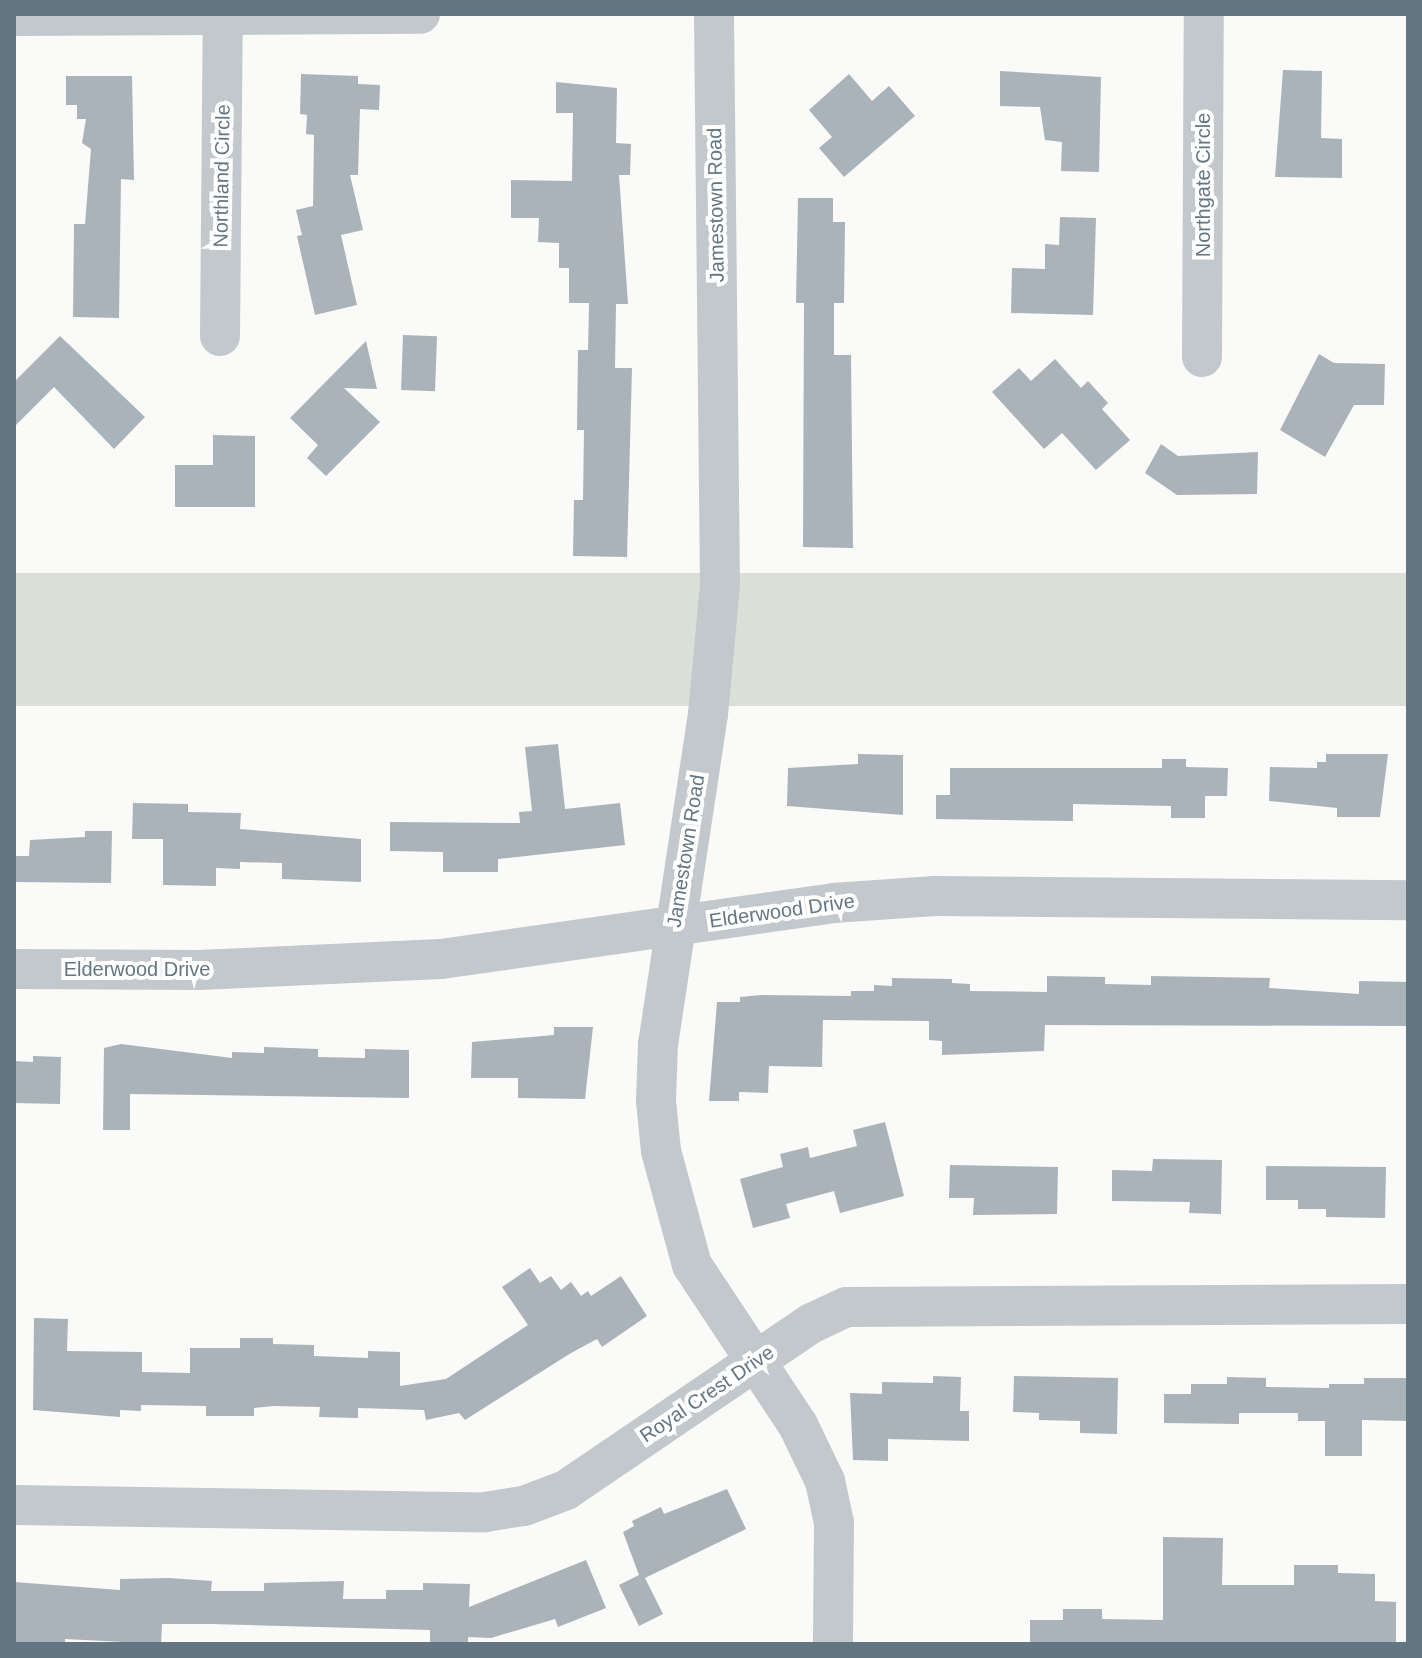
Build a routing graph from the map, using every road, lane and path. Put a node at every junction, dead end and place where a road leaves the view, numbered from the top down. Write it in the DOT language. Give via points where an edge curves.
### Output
graph roads {
  1 [pos="420,14"];
  2 [pos="714,14"];
  3 [pos="1204,14"];
  4 [pos="223,15"];
  5 [pos="14,16"];
  6 [pos="220,336"];
  7 [pos="1202,357"];
  8 [pos="1408,900"];
  9 [pos="674,926"];
  10 [pos="14,969"];
  11 [pos="1408,1304"];
  12 [pos="757,1361"];
  13 [pos="14,1505"];
  14 [pos="833,1644"];
  1 -- 4 [label="street"];
  2 -- 9 [label="street, Jamestown Road" via="720,585 708,714"];
  3 -- 7 [label="street, Northgate Circle"];
  4 -- 5 [label="street"];
  4 -- 6 [label="street, Northland Circle"];
  8 -- 9 [label="street, Elderwood Drive" via="935,896 833,903"];
  9 -- 10 [label="street, Elderwood Drive" via="441,959 199,970"];
  9 -- 12 [label="street, Jamestown Road" via="658,1043 661,1151 692,1265"];
  11 -- 12 [label="street, Royal Crest Drive" via="847,1307 812,1323"];
  12 -- 13 [label="street, Royal Crest Drive" via="566,1490 524,1506 485,1512"];
  12 -- 14 [label="street, Jamestown Road" via="825,1481 834,1523"];
}
